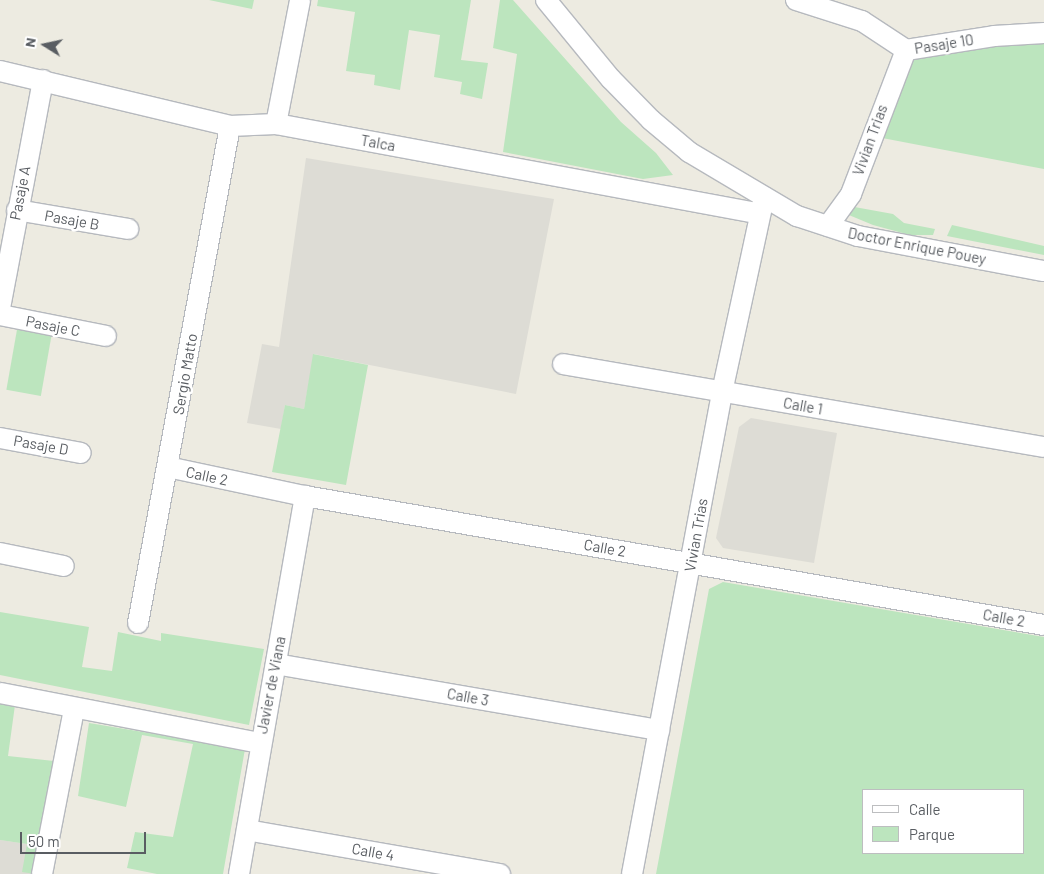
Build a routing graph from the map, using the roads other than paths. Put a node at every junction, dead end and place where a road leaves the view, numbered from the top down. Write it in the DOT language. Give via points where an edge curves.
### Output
graph roads {
  1 [pos="300,0"];
  2 [pos="546,0"];
  3 [pos="796,0"];
  4 [pos="1044,33"];
  5 [pos="906,50"];
  6 [pos="0,71"];
  7 [pos="43,80"];
  8 [pos="276,124"];
  9 [pos="230,126"];
  10 [pos="761,205"];
  11 [pos="17,210"];
  12 [pos="828,226"];
  13 [pos="128,229"];
  14 [pos="1044,271"];
  15 [pos="0,308"];
  16 [pos="0,315"];
  17 [pos="106,336"];
  18 [pos="563,364"];
  19 [pos="722,392"];
  20 [pos="0,438"];
  21 [pos="1044,448"];
  22 [pos="82,453"];
  23 [pos="168,467"];
  24 [pos="306,496"];
  25 [pos="0,553"];
  26 [pos="691,563"];
  27 [pos="64,566"];
  28 [pos="138,623"];
  29 [pos="1044,625"];
  30 [pos="276,664"];
  31 [pos="0,693"];
  32 [pos="74,710"];
  33 [pos="659,730"];
  34 [pos="260,743"];
  35 [pos="247,830"];
  36 [pos="42,874"];
  37 [pos="239,874"];
  38 [pos="500,874"];
  39 [pos="632,874"];
  1 -- 8 [label="street"];
  2 -- 10 [label="street, Doctor Enrique Pouey" via="612,79 652,120"];
  3 -- 5 [label="street, Pasaje 10" via="862,21"];
  4 -- 5 [label="street, Pasaje 10" via="994,36"];
  5 -- 12 [label="street, Vivian Trias" via="851,194"];
  6 -- 7 [label="street, Talca"];
  7 -- 9 [label="street, Talca"];
  7 -- 11 [label="street, Pasaje A"];
  8 -- 9 [label="street, Talca"];
  8 -- 10 [label="street, Talca"];
  9 -- 23 [label="street, Sergio Matto"];
  10 -- 12 [label="street, Doctor Enrique Pouey"];
  10 -- 19 [label="street, Vivian Trias"];
  11 -- 13 [label="street, Pasaje B"];
  11 -- 15 [label="street, Pasaje A"];
  12 -- 14 [label="street, Doctor Enrique Pouey" via="858,236"];
  16 -- 17 [label="street, Pasaje C"];
  18 -- 19 [label="street, Calle 1"];
  19 -- 21 [label="street, Calle 1"];
  19 -- 26 [label="street, Vivian Trias"];
  20 -- 22 [label="street, Pasaje D"];
  23 -- 24 [label="street, Calle 2"];
  23 -- 28 [label="street, Sergio Matto"];
  24 -- 26 [label="street, Calle 2"];
  24 -- 30 [label="street, Javier de Viana"];
  25 -- 27 [label="street"];
  26 -- 29 [label="street, Calle 2"];
  26 -- 33 [label="street, Vivian Trias"];
  30 -- 33 [label="street, Calle 3"];
  30 -- 34 [label="street, Javier de Viana"];
  31 -- 32 [label="street"];
  32 -- 34 [label="street"];
  32 -- 36 [label="street"];
  33 -- 39 [label="street, Vivian Trias"];
  34 -- 35 [label="street, Javier de Viana"];
  35 -- 37 [label="street, Javier de Viana"];
  35 -- 38 [label="street, Calle 4"];
}
